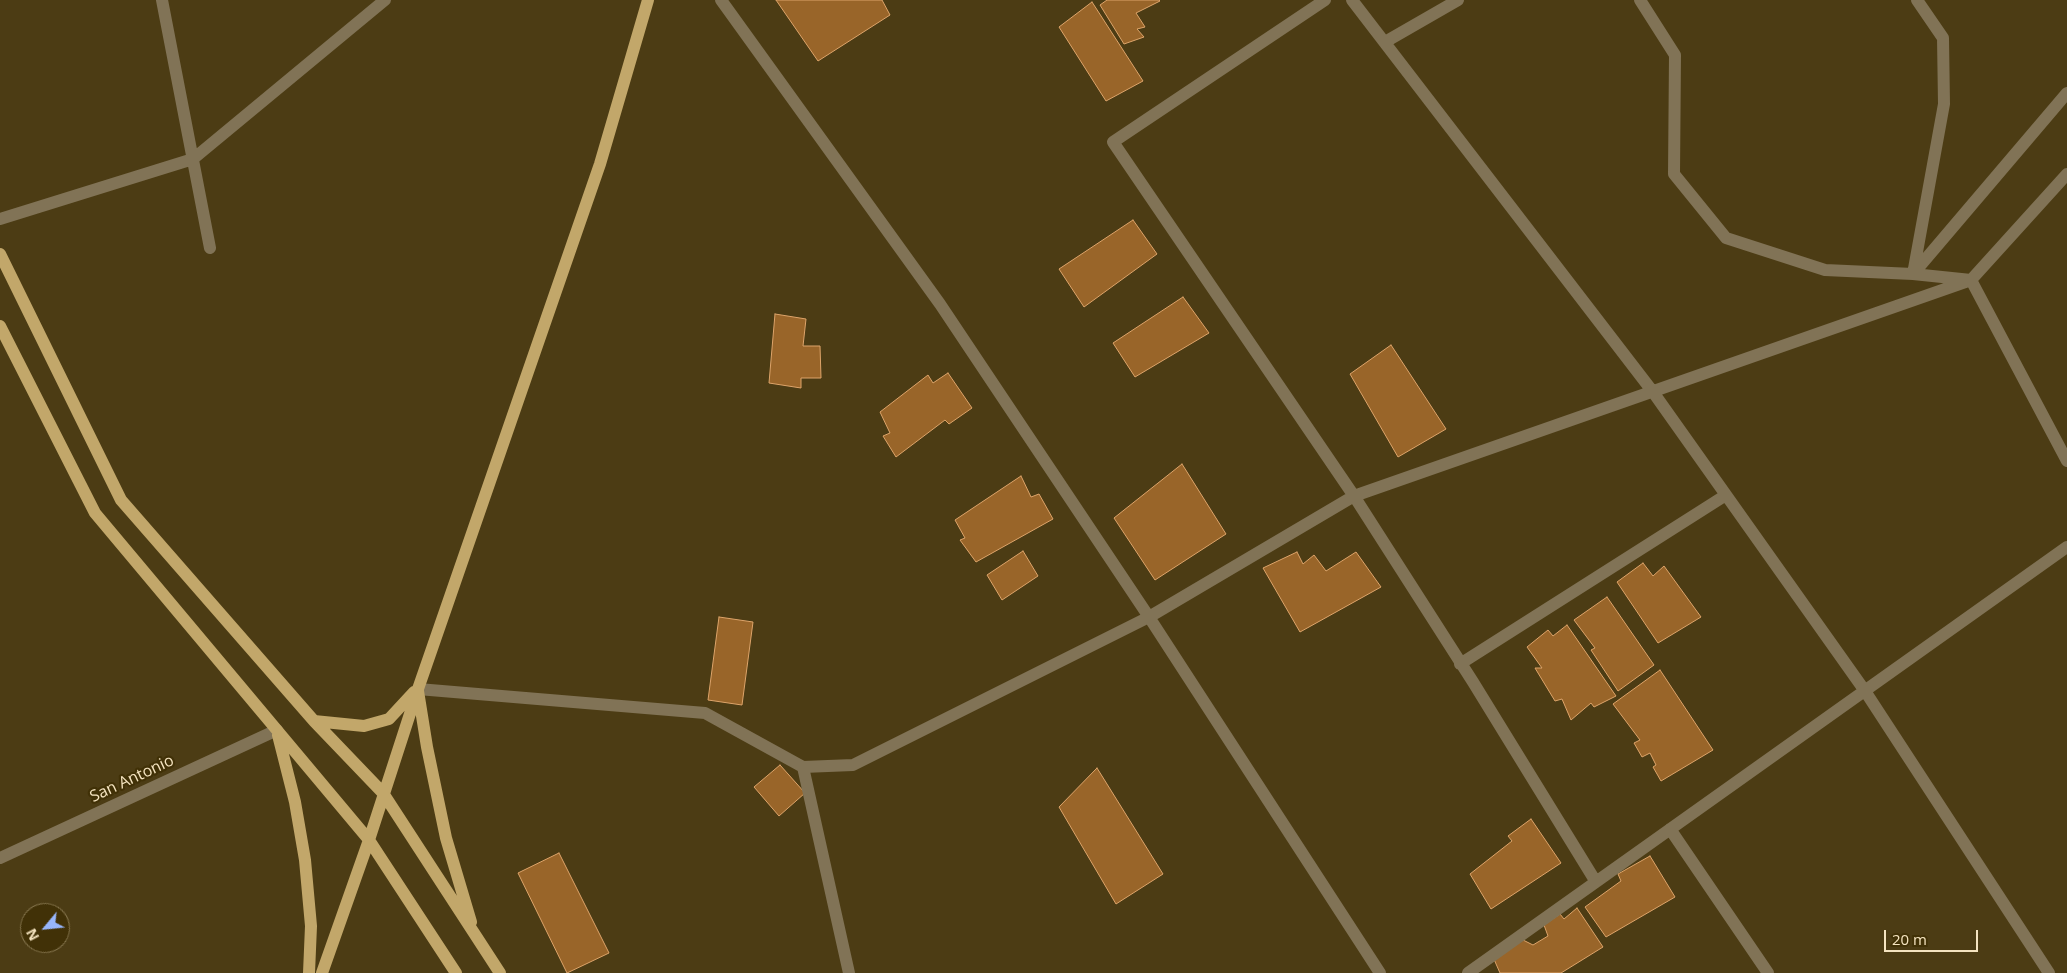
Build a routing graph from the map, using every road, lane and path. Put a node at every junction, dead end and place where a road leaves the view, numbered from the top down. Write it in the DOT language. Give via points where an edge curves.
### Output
graph roads {
  1 [pos="162,0"];
  2 [pos="385,0"];
  3 [pos="648,0"];
  4 [pos="721,0"];
  5 [pos="1325,0"];
  6 [pos="1352,0"];
  7 [pos="1458,0"];
  8 [pos="1640,0"];
  9 [pos="1917,0"];
  10 [pos="1385,42"];
  11 [pos="2067,93"];
  12 [pos="193,159"];
  13 [pos="2067,174"];
  14 [pos="0,219"];
  15 [pos="210,248"];
  16 [pos="0,254"];
  17 [pos="1913,274"];
  18 [pos="1971,280"];
  19 [pos="0,326"];
  20 [pos="1653,392"];
  21 [pos="2067,461"];
  22 [pos="1726,495"];
  23 [pos="1354,496"];
  24 [pos="2067,547"];
  25 [pos="1149,617"];
  26 [pos="1460,664"];
  27 [pos="418,688"];
  28 [pos="1865,691"];
  29 [pos="314,721"];
  30 [pos="277,730"];
  31 [pos="803,767"];
  32 [pos="382,793"];
  33 [pos="1670,829"];
  34 [pos="369,840"];
  35 [pos="0,858"];
  36 [pos="1596,882"];
  37 [pos="474,935"];
  38 [pos="309,973"];
  39 [pos="322,973"];
  40 [pos="456,973"];
  41 [pos="500,973"];
  42 [pos="849,973"];
  43 [pos="1380,973"];
  44 [pos="1469,973"];
  45 [pos="1768,973"];
  46 [pos="2049,973"];
  1 -- 12 [label="street"];
  2 -- 12 [label="street"];
  3 -- 27 [label="main road" via="600,164"];
  4 -- 25 [label="street" via="940,304"];
  5 -- 23 [label="street" via="1113,142"];
  6 -- 10 [label="street"];
  7 -- 10 [label="street"];
  8 -- 17 [label="street" via="1675,55 1674,174 1726,238 1825,270"];
  9 -- 17 [label="street" via="1943,38 1944,104"];
  10 -- 20 [label="street"];
  11 -- 17 [label="street"];
  12 -- 14 [label="street"];
  12 -- 15 [label="street"];
  13 -- 18 [label="street"];
  16 -- 29 [label="main road" via="122,500"];
  17 -- 18 [label="street"];
  18 -- 20 [label="street"];
  18 -- 21 [label="street"];
  19 -- 30 [label="main road" via="95,513"];
  20 -- 22 [label="street"];
  20 -- 23 [label="street"];
  22 -- 26 [label="street"];
  22 -- 28 [label="street"];
  23 -- 25 [label="street"];
  23 -- 26 [label="street"];
  24 -- 28 [label="street"];
  25 -- 31 [label="street" via="853,765"];
  25 -- 43 [label="street"];
  26 -- 36 [label="street"];
  27 -- 29 [label="main road" via="389,719 364,726"];
  27 -- 31 [label="street" via="705,713"];
  27 -- 32 [label="main road"];
  27 -- 37 [label="main road" via="446,838"];
  28 -- 33 [label="street"];
  28 -- 46 [label="street"];
  29 -- 32 [label="main road"];
  30 -- 34 [label="main road"];
  30 -- 35 [label="street, San Antonio"];
  30 -- 38 [label="main road" via="305,860 311,926"];
  31 -- 42 [label="street"];
  32 -- 34 [label="main road"];
  32 -- 37 [label="main road"];
  33 -- 36 [label="street"];
  33 -- 45 [label="street"];
  34 -- 39 [label="main road"];
  34 -- 40 [label="main road"];
  36 -- 44 [label="street"];
  37 -- 41 [label="main road"];
}
